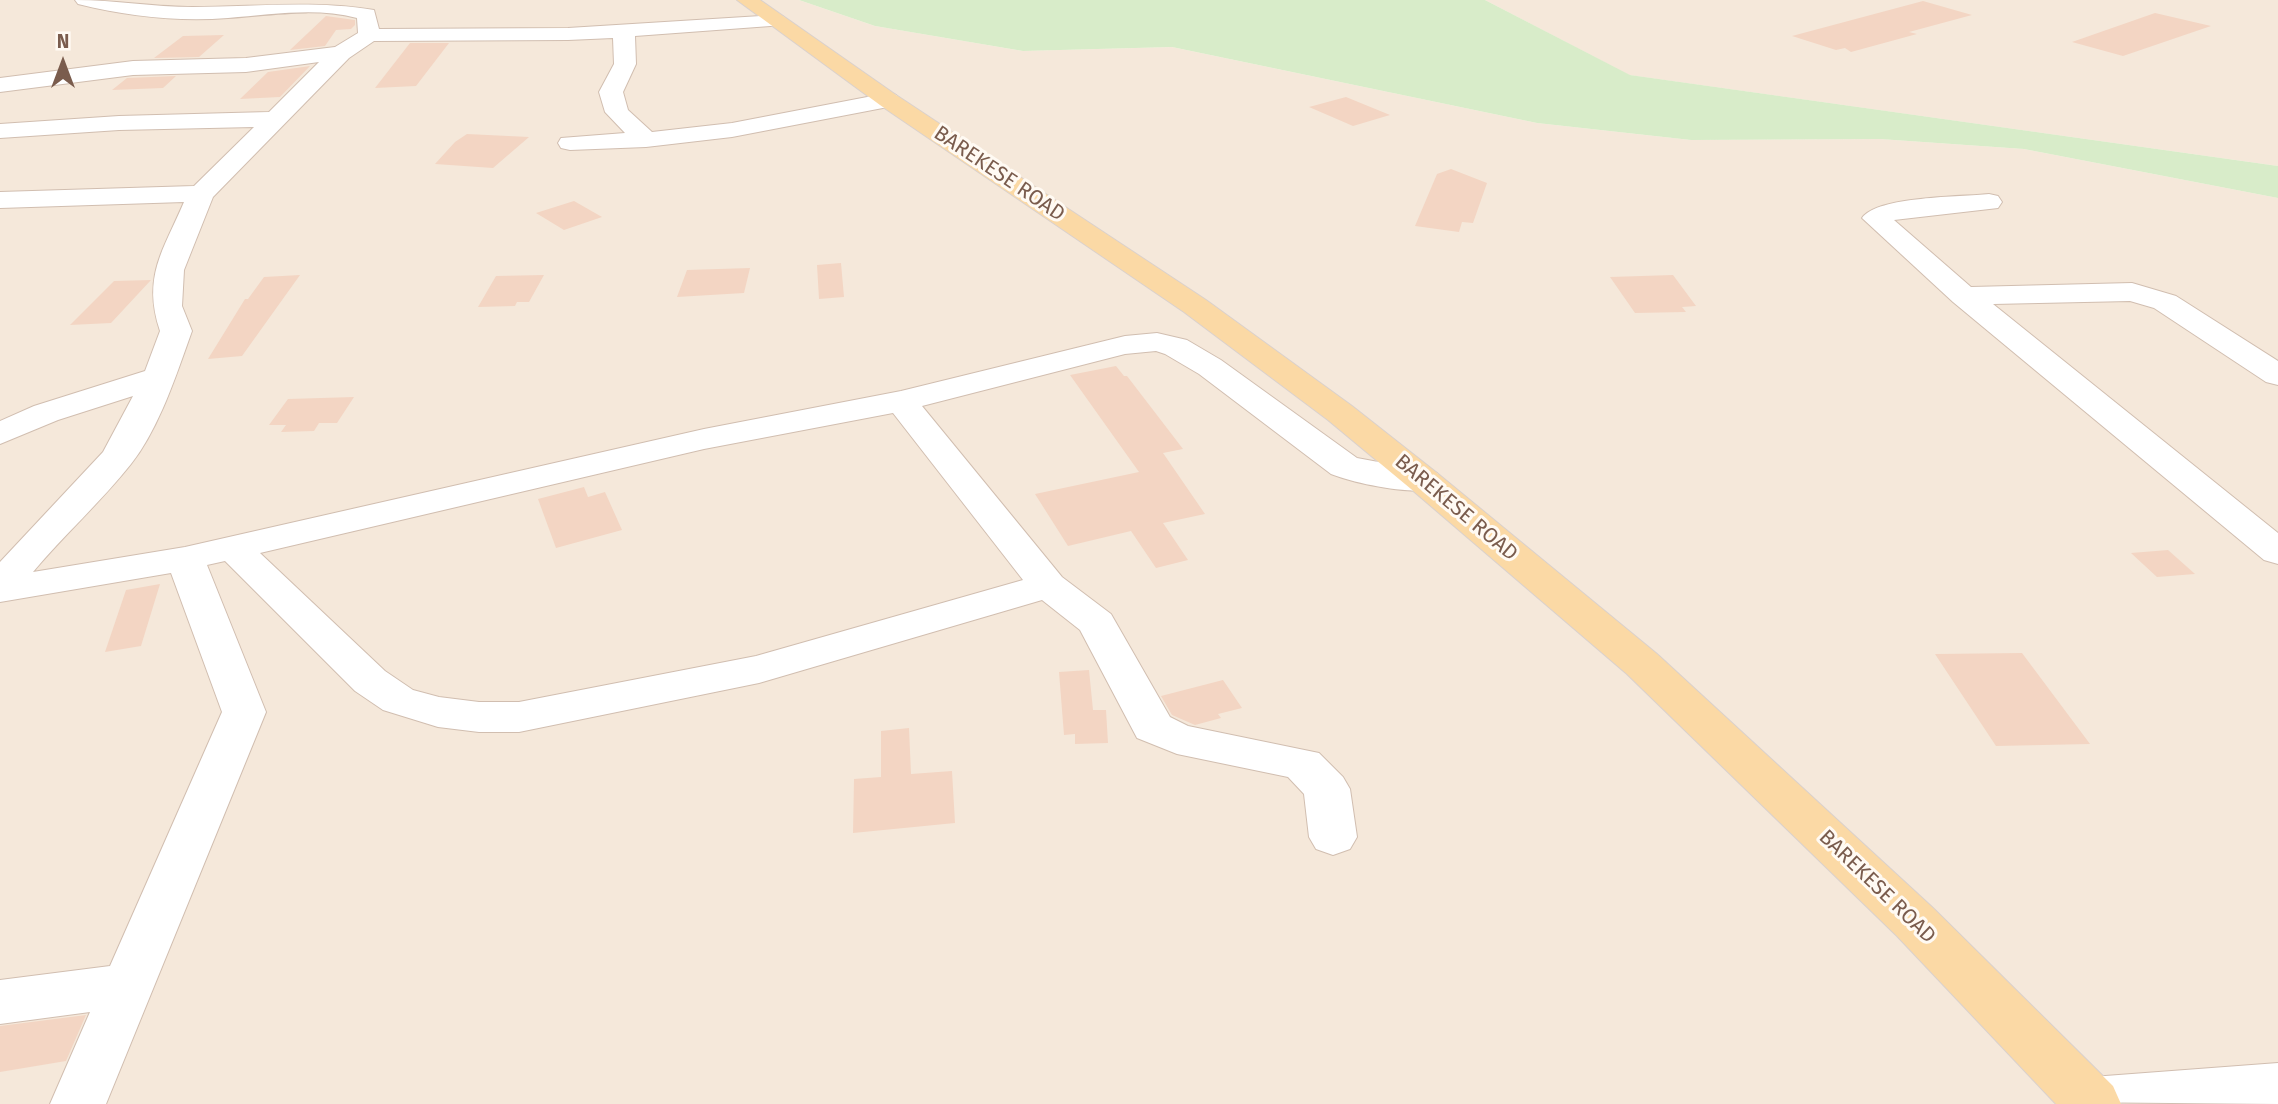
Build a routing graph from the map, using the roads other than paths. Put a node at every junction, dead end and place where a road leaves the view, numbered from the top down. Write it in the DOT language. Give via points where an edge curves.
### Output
graph roads {
  1 [pos="85,0"];
  2 [pos="244,0"];
  3 [pos="747,0"];
  4 [pos="266,7"];
  5 [pos="777,21"];
  6 [pos="625,31"];
  7 [pos="369,35"];
  8 [pos="341,53"];
  9 [pos="0,85"];
  10 [pos="888,100"];
  11 [pos="273,119"];
  12 [pos="0,131"];
  13 [pos="646,140"];
  14 [pos="569,143"];
  15 [pos="201,194"];
  16 [pos="0,200"];
  17 [pos="1989,202"];
  18 [pos="1964,296"];
  19 [pos="2278,375"];
  20 [pos="159,377"];
  21 [pos="901,401"];
  22 [pos="0,434"];
  23 [pos="1424,481"];
  24 [pos="2278,518"];
  25 [pos="2238,522"];
  26 [pos="233,548"];
  27 [pos="2278,552"];
  28 [pos="185,559"];
  29 [pos="1048,585"];
  30 [pos="0,589"];
  31 [pos="1333,837"];
  32 [pos="129,985"];
  33 [pos="0,1002"];
  34 [pos="2278,1087"];
  35 [pos="2093,1103"];
  36 [pos="78,1104"];
  1 -- 4 [label="street" via="163,13"];
  2 -- 4 [label="street"];
  3 -- 5 [label="main road, BAREKESE ROAD"];
  4 -- 7 [label="street" via="367,13"];
  5 -- 6 [label="street"];
  5 -- 10 [label="main road, BAREKESE ROAD"];
  6 -- 7 [label="street"];
  6 -- 13 [label="street" via="621,46 624,68 611,92 617,112"];
  7 -- 8 [label="street"];
  8 -- 9 [label="street" via="246,65 134,68"];
  8 -- 11 [label="street"];
  10 -- 13 [label="street" via="732,130"];
  10 -- 23 [label="main road, BAREKESE ROAD" via="1195,306"];
  11 -- 12 [label="street"];
  11 -- 15 [label="street"];
  13 -- 14 [label="street"];
  15 -- 16 [label="street"];
  15 -- 20 [label="street" via="169,270 167,306 176,331"];
  17 -- 18 [label="street" via="1889,212 1876,218"];
  18 -- 19 [label="street" via="2148,295"];
  18 -- 25 [label="street"];
  20 -- 22 [label="street" via="47,413"];
  20 -- 30 [label="street" via="118,457"];
  21 -- 23 [label="street" via="1125,345 1157,342 1176,346 1210,367 1344,466"];
  21 -- 26 [label="street" via="704,439"];
  21 -- 29 [label="street"];
  23 -- 35 [label="main road, BAREKESE ROAD" via="1652,674 1915,922"];
  24 -- 25 [label="street"];
  25 -- 27 [label="street"];
  26 -- 28 [label="street"];
  26 -- 29 [label="street" via="370,681 398,700 438,712 479,717 519,717 759,668"];
  28 -- 30 [label="street"];
  28 -- 32 [label="street" via="244,712"];
  29 -- 31 [label="street" via="1097,623 1153,727 1177,739 1303,764 1327,789"];
  32 -- 33 [label="street"];
  32 -- 36 [label="street"];
  34 -- 35 [label="street"];
}
